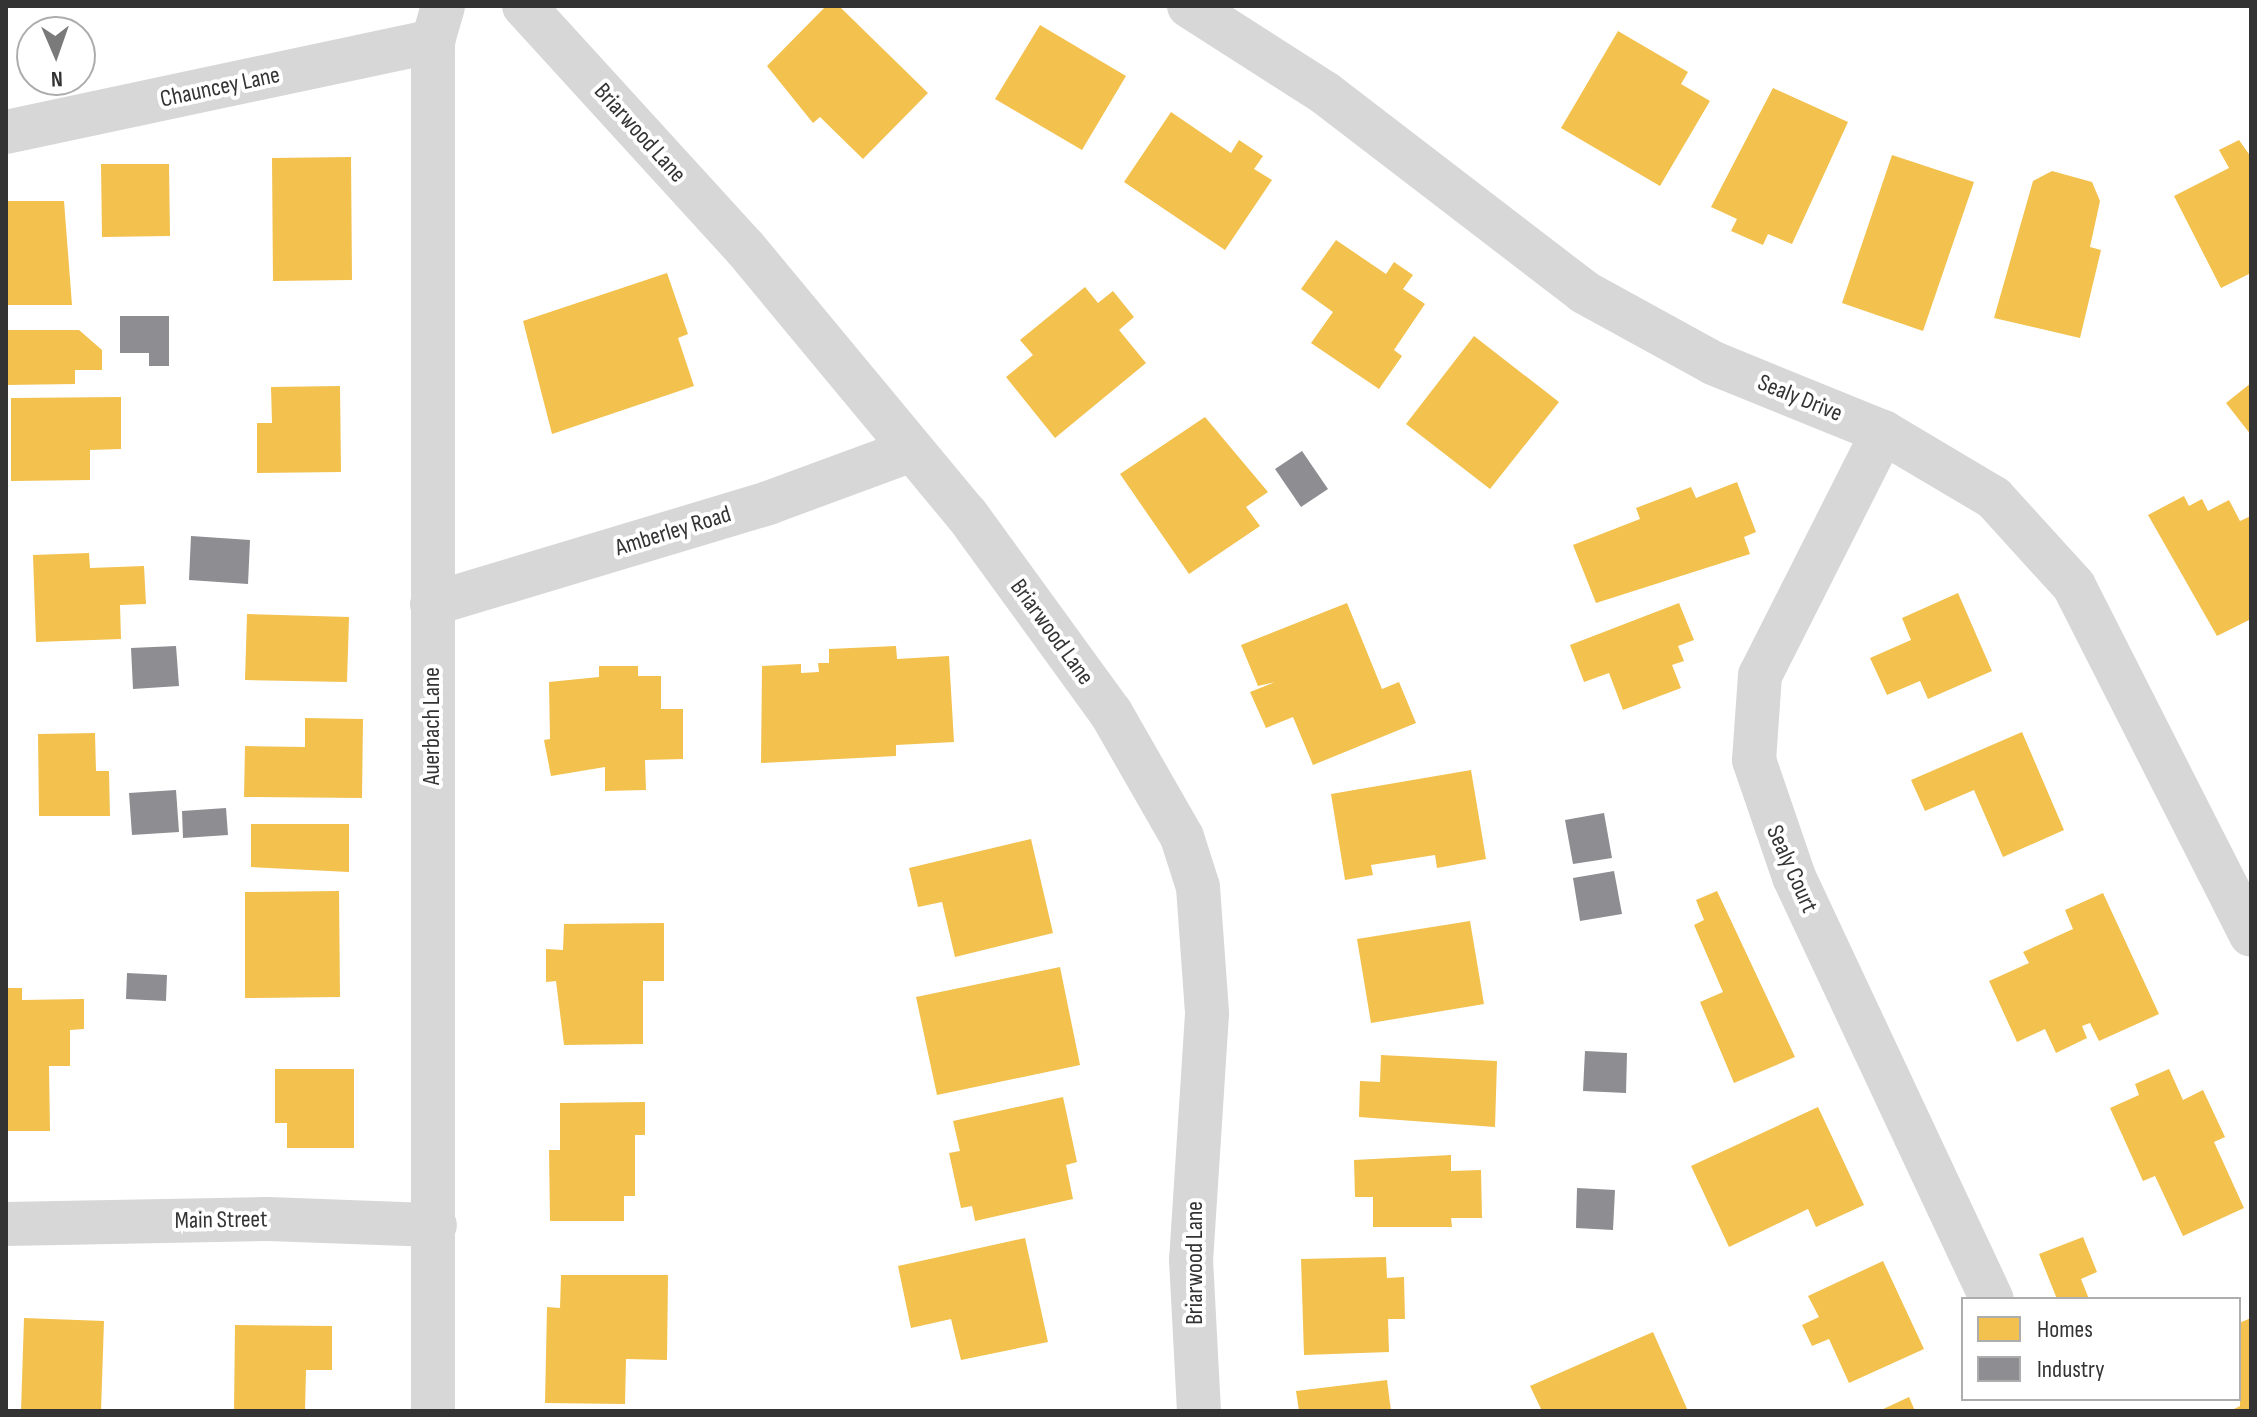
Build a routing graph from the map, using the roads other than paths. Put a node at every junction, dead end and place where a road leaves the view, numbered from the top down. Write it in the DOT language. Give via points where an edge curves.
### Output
graph roads {
  1 [pos="524,6"];
  2 [pos="1189,6"];
  3 [pos="438,23"];
  4 [pos="6,132"];
  5 [pos="1883,432"];
  6 [pos="912,450"];
  7 [pos="432,604"];
  8 [pos="2251,935"];
  9 [pos="6,1224"];
  10 [pos="435,1225"];
  11 [pos="1991,1297"];
  12 [pos="433,1411"];
  13 [pos="1199,1411"];
  1 -- 6 [label="street, Briarwood Lane" via="745,248"];
  2 -- 5 [label="street, Sealy Drive" via="1325,93 1584,292 1713,363"];
  3 -- 4 [label="street, Chauncey Lane"];
  3 -- 7 [label="street, Auerbach Lane"];
  5 -- 8 [label="street, Sealy Drive" via="1994,498 2074,586"];
  5 -- 11 [label="street, Sealy Court" via="1760,675 1754,760 1794,877"];
  6 -- 7 [label="street, Amberley Road" via="768,503"];
  6 -- 13 [label="street, Briarwood Lane" via="1111,713 1182,837 1198,887 1207,1014 1191,1259"];
  7 -- 10 [label="street, Auerbach Lane"];
  9 -- 10 [label="street, Main Street" via="268,1219"];
  10 -- 12 [label="street, Auerbach Lane"];
}
